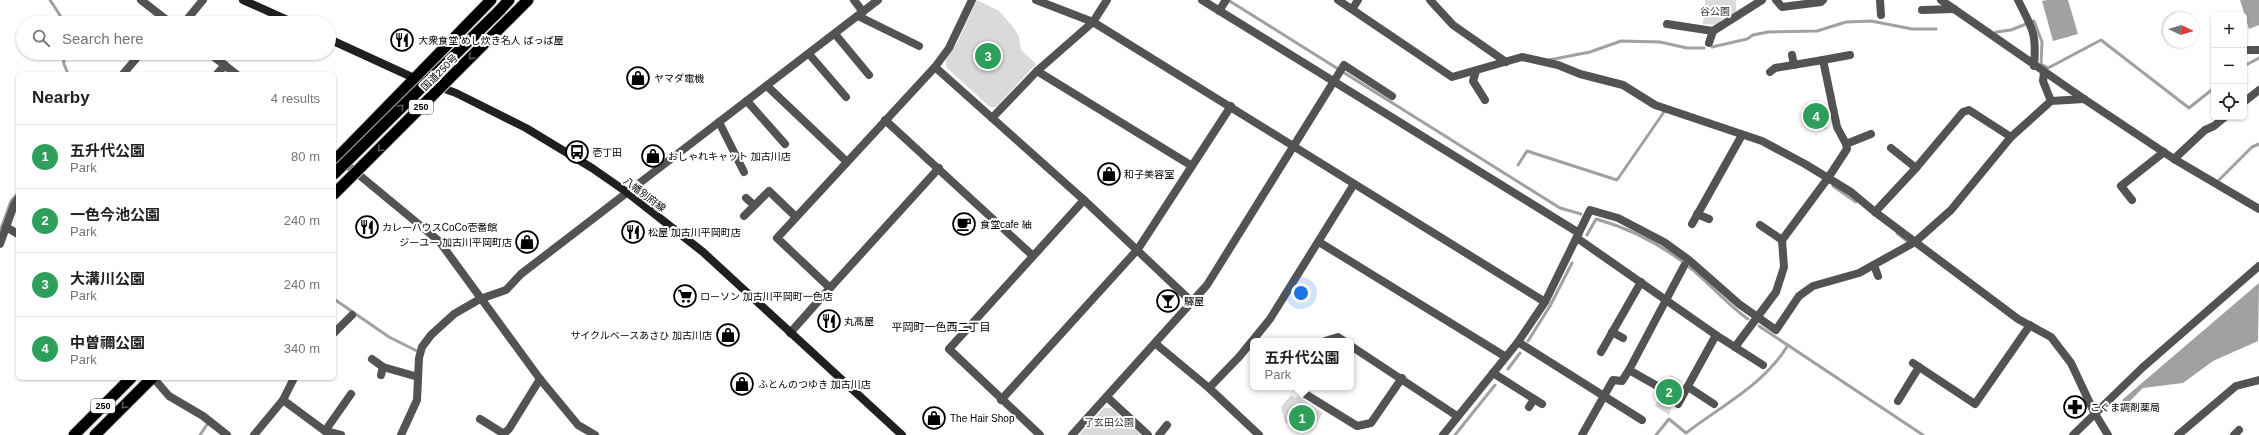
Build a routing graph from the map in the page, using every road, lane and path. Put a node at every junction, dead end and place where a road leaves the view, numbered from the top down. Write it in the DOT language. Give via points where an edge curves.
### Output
graph roads {
  1 [pos="141,0"];
  2 [pos="203,0"];
  3 [pos="243,0"];
  4 [pos="509,0"];
  5 [pos="528,0"];
  6 [pos="854,0"];
  7 [pos="878,0"];
  8 [pos="972,0"];
  9 [pos="1036,0"];
  10 [pos="1107,0"];
  11 [pos="1202,0"];
  12 [pos="1226,0"];
  13 [pos="1338,0"];
  14 [pos="1358,0"];
  15 [pos="1430,0"];
  16 [pos="1762,0"];
  17 [pos="1776,0"];
  18 [pos="1823,0"];
  19 [pos="1880,0"];
  20 [pos="1941,0"];
  21 [pos="2018,0"];
  22 [pos="489,1"];
  23 [pos="1353,8"];
  24 [pos="1954,9"];
  25 [pos="1922,10"];
  26 [pos="1220,11"];
  27 [pos="861,14"];
  28 [pos="1881,15"];
  29 [pos="161,16"];
  30 [pos="190,16"];
  31 [pos="278,16"];
  32 [pos="1093,22"];
  33 [pos="1667,24"];
  34 [pos="1713,31"];
  35 [pos="835,34"];
  36 [pos="336,42"];
  37 [pos="1709,43"];
  38 [pos="919,46"];
  39 [pos="2247,50"];
  40 [pos="2259,50"];
  41 [pos="809,54"];
  42 [pos="1792,55"];
  43 [pos="1850,55"];
  44 [pos="135,60"];
  45 [pos="218,60"];
  46 [pos="1823,60"];
  47 [pos="1506,62"];
  48 [pos="225,65"];
  49 [pos="1794,65"];
  50 [pos="2034,66"];
  51 [pos="935,67"];
  52 [pos="1037,71"];
  53 [pos="1476,71"];
  54 [pos="125,72"];
  55 [pos="219,72"];
  56 [pos="234,72"];
  57 [pos="1770,72"];
  58 [pos="2044,72"];
  59 [pos="869,74"];
  60 [pos="414,78"];
  61 [pos="1334,82"];
  62 [pos="767,86"];
  63 [pos="2259,90"];
  64 [pos="1392,96"];
  65 [pos="846,97"];
  66 [pos="2084,99"];
  67 [pos="1485,100"];
  68 [pos="2247,100"];
  69 [pos="747,101"];
  70 [pos="2051,101"];
  71 [pos="1232,106"];
  72 [pos="992,118"];
  73 [pos="885,120"];
  74 [pos="2221,120"];
  75 [pos="719,122"];
  76 [pos="1871,134"];
  77 [pos="1742,135"];
  78 [pos="2011,137"];
  79 [pos="785,144"];
  80 [pos="1846,144"];
  81 [pos="1295,146"];
  82 [pos="1891,148"];
  83 [pos="2164,152"];
  84 [pos="336,156"];
  85 [pos="336,158"];
  86 [pos="2174,159"];
  87 [pos="846,161"];
  88 [pos="1192,166"];
  89 [pos="939,168"];
  90 [pos="1916,168"];
  91 [pos="336,172"];
  92 [pos="744,172"];
  93 [pos="1828,178"];
  94 [pos="1354,184"];
  95 [pos="336,192"];
  96 [pos="628,193"];
  97 [pos="746,198"];
  98 [pos="15,199"];
  99 [pos="1084,200"];
  100 [pos="2132,200"];
  101 [pos="754,205"];
  102 [pos="2259,209"];
  103 [pos="1875,212"];
  104 [pos="1697,214"];
  105 [pos="744,216"];
  106 [pos="796,217"];
  107 [pos="1709,219"];
  108 [pos="1692,224"];
  109 [pos="1760,225"];
  110 [pos="6,227"];
  111 [pos="16,233"];
  112 [pos="1578,236"];
  113 [pos="1782,240"];
  114 [pos="1319,242"];
  115 [pos="1915,242"];
  116 [pos="0,244"];
  117 [pos="1138,249"];
  118 [pos="1032,255"];
  119 [pos="1874,265"];
  120 [pos="1684,266"];
  121 [pos="2259,266"];
  122 [pos="1878,276"];
  123 [pos="1641,282"];
  124 [pos="830,288"];
  125 [pos="480,299"];
  126 [pos="1666,300"];
  127 [pos="1192,302"];
  128 [pos="1545,302"];
  129 [pos="352,315"];
  130 [pos="1757,317"];
  131 [pos="2030,325"];
  132 [pos="336,331"];
  133 [pos="1612,332"];
  134 [pos="790,333"];
  135 [pos="1716,335"];
  136 [pos="1254,338"];
  137 [pos="1623,338"];
  138 [pos="1518,342"];
  139 [pos="1156,344"];
  140 [pos="1250,344"];
  141 [pos="1735,347"];
  142 [pos="1354,348"];
  143 [pos="1601,352"];
  144 [pos="1506,357"];
  145 [pos="372,359"];
  146 [pos="1763,365"];
  147 [pos="383,367"];
  148 [pos="1629,370"];
  149 [pos="1493,373"];
  150 [pos="381,375"];
  151 [pos="418,377"];
  152 [pos="1402,378"];
  153 [pos="540,379"];
  154 [pos="121,380"];
  155 [pos="129,380"];
  156 [pos="153,380"];
  157 [pos="155,380"];
  158 [pos="293,380"];
  159 [pos="2259,380"];
  160 [pos="1660,387"];
  161 [pos="1688,387"];
  162 [pos="1209,388"];
  163 [pos="1302,390"];
  164 [pos="350,394"];
  165 [pos="1603,396"];
  166 [pos="1107,397"];
  167 [pos="1534,399"];
  168 [pos="283,400"];
  169 [pos="1001,400"];
  170 [pos="1898,400"];
  171 [pos="1542,404"];
  172 [pos="1678,404"];
  173 [pos="1714,404"];
  174 [pos="1529,407"];
  175 [pos="2094,412"];
  176 [pos="1457,416"];
  177 [pos="480,419"];
  178 [pos="1642,420"];
  179 [pos="1167,425"];
  180 [pos="324,431"];
  181 [pos="77,433"];
  182 [pos="503,434"];
  183 [pos="95,435"];
  184 [pos="227,435"];
  185 [pos="254,435"];
  186 [pos="341,435"];
  187 [pos="401,435"];
  188 [pos="595,435"];
  189 [pos="902,435"];
  190 [pos="1040,435"];
  191 [pos="1072,435"];
  192 [pos="1148,435"];
  193 [pos="1158,435"];
  194 [pos="1259,435"];
  195 [pos="1443,435"];
  196 [pos="1582,435"];
  197 [pos="2073,435"];
  198 [pos="2108,435"];
  199 [pos="2178,435"];
  1 -- 29 [label="street"];
  2 -- 30 [label="street"];
  3 -- 31 [label="main road"];
  91 -- 4 [label="highway, 国道250号 / 250, one-way, bridge"];
  5 -- 95 [label="highway, 国道250号 / 250, one-way, bridge"];
  6 -- 27 [label="street"];
  7 -- 27 [label="street"];
  8 -- 51 [label="street" via="949,48"];
  9 -- 32 [label="street"];
  10 -- 32 [label="street"];
  11 -- 26 [label="street"];
  12 -- 26 [label="street"];
  13 -- 23 [label="street"];
  14 -- 23 [label="street"];
  15 -- 47 [label="street" via="1452,25"];
  16 -- 34 [label="street"];
  17 -- 18 [label="street" via="1782,7"];
  19 -- 28 [label="street"];
  20 -- 24 [label="street"];
  21 -- 50 [label="street" via="2036,43"];
  22 -- 60 [label="highway, 250"];
  23 -- 53 [label="street" via="1452,77"];
  24 -- 25 [label="street"];
  24 -- 50 [label="street"];
  26 -- 61 [label="street"];
  27 -- 35 [label="street"];
  27 -- 38 [label="street"];
  32 -- 52 [label="street"];
  32 -- 71 [label="street"];
  33 -- 34 [label="street"];
  34 -- 37 [label="street"];
  35 -- 41 [label="street"];
  35 -- 59 [label="street"];
  36 -- 60 [label="main road, 八幡別府線"];
  39 -- 40 [label="street"];
  41 -- 62 [label="street"];
  41 -- 65 [label="street"];
  42 -- 49 [label="street"];
  43 -- 46 [label="street"];
  44 -- 54 [label="street"];
  45 -- 48 [label="street"];
  46 -- 49 [label="street"];
  46 -- 80 [label="street" via="1836,127"];
  47 -- 53 [label="street"];
  47 -- 77 [label="street" via="1522,57 1623,85 1655,105"];
  48 -- 55 [label="street"];
  48 -- 56 [label="street"];
  49 -- 57 [label="street" via="1775,68"];
  50 -- 58 [label="street"];
  51 -- 72 [label="street"];
  51 -- 73 [label="street"];
  52 -- 72 [label="street"];
  52 -- 88 [label="street"];
  53 -- 67 [label="street" via="1473,81"];
  58 -- 66 [label="street"];
  58 -- 70 [label="street" via="2043,81"];
  60 -- 84 [label="highway, 250"];
  60 -- 96 [label="main road, 八幡別府線" via="456,93 526,128"];
  61 -- 64 [label="street" via="1346,65"];
  61 -- 81 [label="street"];
  61 -- 112 [label="street"];
  62 -- 69 [label="street"];
  62 -- 87 [label="street"];
  63 -- 68 [label="street"];
  66 -- 70 [label="street"];
  66 -- 83 [label="street"];
  69 -- 75 [label="street"];
  69 -- 79 [label="street"];
  70 -- 78 [label="street"];
  71 -- 81 [label="street"];
  71 -- 88 [label="street"];
  72 -- 99 [label="street"];
  73 -- 87 [label="street"];
  73 -- 89 [label="street"];
  74 -- 86 [label="street" via="2205,130"];
  75 -- 92 [label="street"];
  75 -- 96 [label="street"];
  76 -- 80 [label="street"];
  77 -- 93 [label="street" via="1762,141"];
  77 -- 104 [label="street"];
  78 -- 90 [label="street" via="1969,110 1963,112"];
  78 -- 115 [label="street" via="1951,210"];
  80 -- 93 [label="street" via="1847,149"];
  81 -- 94 [label="street"];
  81 -- 127 [label="street" via="1225,258"];
  82 -- 90 [label="street"];
  83 -- 86 [label="street"];
  83 -- 100 [label="street" via="2121,186"];
  85 -- 125 [label="street" via="439,241"];
  86 -- 102 [label="street"];
  87 -- 106 [label="street"];
  88 -- 117 [label="street"];
  89 -- 118 [label="street"];
  89 -- 124 [label="street"];
  90 -- 103 [label="street"];
  93 -- 103 [label="street" via="1851,192"];
  93 -- 113 [label="street"];
  94 -- 114 [label="street"];
  94 -- 128 [label="street"];
  96 -- 125 [label="street" via="521,274 506,290"];
  96 -- 134 [label="main road, 八幡別府線" via="703,252"];
  97 -- 101 [label="street"];
  98 -- 110 [label="street"];
  99 -- 117 [label="street"];
  99 -- 118 [label="street"];
  101 -- 105 [label="street"];
  101 -- 106 [label="street" via="769,191"];
  103 -- 115 [label="street"];
  104 -- 107 [label="street"];
  104 -- 108 [label="street"];
  106 -- 124 [label="street" via="776,238"];
  109 -- 113 [label="street"];
  110 -- 111 [label="street"];
  110 -- 116 [label="street"];
  112 -- 123 [label="street"];
  112 -- 128 [label="street"];
  112 -- 130 [label="street" via="1590,210 1629,222 1689,260"];
  113 -- 130 [label="street" via="1784,268 1776,292"];
  114 -- 136 [label="street" via="1270,319"];
  114 -- 144 [label="street"];
  115 -- 119 [label="street"];
  115 -- 131 [label="street" via="2018,319"];
  117 -- 127 [label="street"];
  117 -- 169 [label="street"];
  118 -- 169 [label="street" via="949,349"];
  119 -- 122 [label="street"];
  119 -- 130 [label="street" via="1859,273 1813,286 1799,296 1776,330"];
  120 -- 126 [label="street"];
  121 -- 175 [label="street"];
  123 -- 126 [label="street"];
  123 -- 133 [label="street"];
  124 -- 134 [label="street"];
  125 -- 151 [label="street" via="454,314 431,335 422,347"];
  125 -- 153 [label="street"];
  126 -- 135 [label="street"];
  126 -- 148 [label="street"];
  127 -- 139 [label="street"];
  128 -- 138 [label="street"];
  129 -- 132 [label="street"];
  130 -- 141 [label="street"];
  131 -- 170 [label="street" via="1975,404 1916,365"];
  131 -- 175 [label="street" via="2051,337 2061,349 2071,363"];
  133 -- 137 [label="street"];
  133 -- 143 [label="street"];
  134 -- 189 [label="main road, 八幡別府線"];
  135 -- 141 [label="street"];
  135 -- 161 [label="street"];
  138 -- 144 [label="street"];
  138 -- 165 [label="street"];
  139 -- 162 [label="street"];
  139 -- 166 [label="street"];
  140 -- 162 [label="street"];
  141 -- 146 [label="street"];
  142 -- 152 [label="street"];
  144 -- 149 [label="street"];
  145 -- 147 [label="street"];
  147 -- 150 [label="street"];
  147 -- 151 [label="street"];
  148 -- 160 [label="street"];
  148 -- 165 [label="street" via="1622,381 1613,380"];
  149 -- 167 [label="street"];
  149 -- 176 [label="street"];
  151 -- 187 [label="street" via="417,400"];
  152 -- 163 [label="street" via="1371,423 1357,426"];
  152 -- 176 [label="street"];
  153 -- 182 [label="street" via="509,429"];
  153 -- 188 [label="street" via="578,425"];
  154 -- 181 [label="highway, 250"];
  155 -- 181 [label="highway, 250"];
  156 -- 183 [label="highway, 250, one-way"];
  157 -- 184 [label="street" via="169,396 203,416"];
  158 -- 168 [label="street"];
  159 -- 199 [label="street" via="2236,386"];
  161 -- 172 [label="street"];
  161 -- 173 [label="street"];
  162 -- 194 [label="street"];
  164 -- 180 [label="street"];
  165 -- 178 [label="street"];
  165 -- 196 [label="street"];
  166 -- 191 [label="street"];
  166 -- 192 [label="street"];
  167 -- 171 [label="street"];
  167 -- 174 [label="street"];
  168 -- 180 [label="street"];
  168 -- 185 [label="street"];
  169 -- 190 [label="street"];
  175 -- 197 [label="street"];
  175 -- 198 [label="street"];
  176 -- 195 [label="street"];
  177 -- 182 [label="street"];
  179 -- 193 [label="street"];
  180 -- 186 [label="street"];
}
